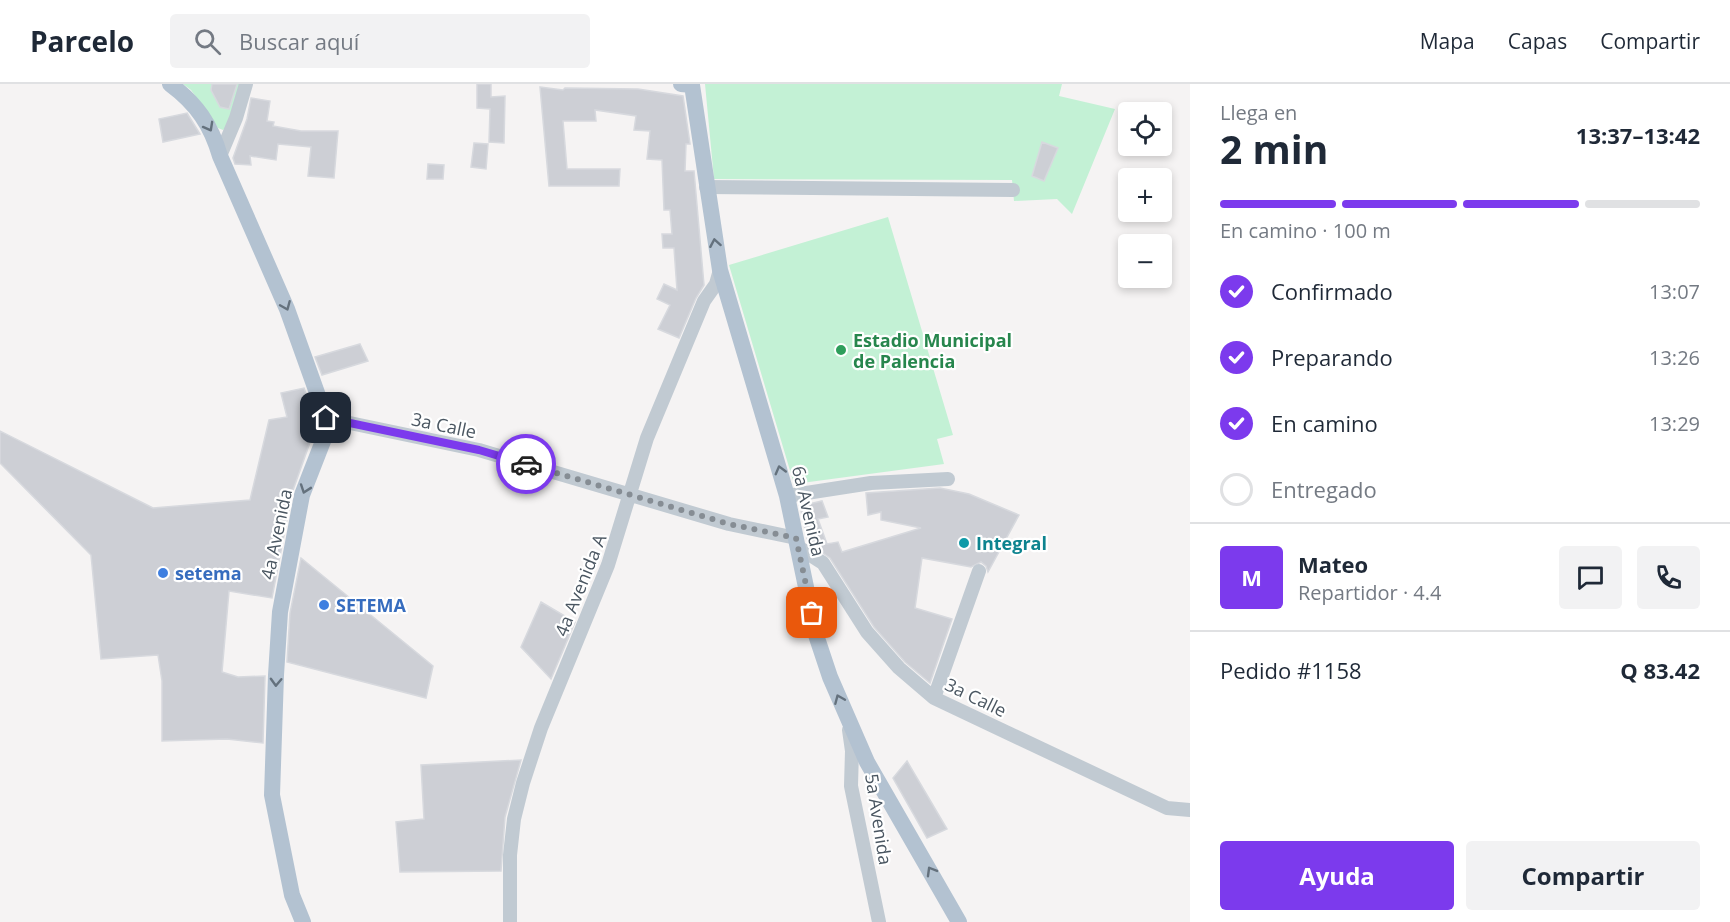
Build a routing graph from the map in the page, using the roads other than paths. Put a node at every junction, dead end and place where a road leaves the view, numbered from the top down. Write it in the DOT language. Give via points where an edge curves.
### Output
graph roads {
  1 [pos="170,84"];
  2 [pos="246,84"];
  3 [pos="688,84"];
  4 [pos="220,156"];
  5 [pos="706,187"];
  6 [pos="1013,190"];
  7 [pos="720,270"];
  8 [pos="326,418"];
  9 [pos="948,478"];
  10 [pos="632,494"];
  11 [pos="787,496"];
  12 [pos="797,543"];
  13 [pos="979,571"];
  14 [pos="934,698"];
  15 [pos="847,722"];
  16 [pos="1190,810"];
  17 [pos="303,922"];
  18 [pos="510,922"];
  19 [pos="879,922"];
  20 [pos="959,922"];
  1 -- 4 [label="main road, one-way" via="190,99 212,129"];
  2 -- 4 [label="street"];
  3 -- 5 [label="main road, 6a Avenida"];
  4 -- 8 [label="main road, one-way" via="287,309"];
  5 -- 6 [label="street"];
  7 -- 5 [label="main road, 6a Avenida, one-way"];
  7 -- 10 [label="street, 4a Avenida A" via="647,438"];
  11 -- 7 [label="main road, 6a Avenida, one-way"];
  8 -- 10 [label="street, 3a Calle" via="479,450"];
  8 -- 17 [label="main road, 4a Avenida, one-way" via="325,436 302,495 280,612 276,675 272,795 292,896"];
  9 -- 11 [label="street" via="871,483"];
  10 -- 12 [label="street, 3a Calle"];
  10 -- 18 [label="street, 4a Avenida A" via="523,783 510,855"];
  11 -- 12 [label="main road, 6a Avenida"];
  12 -- 14 [label="street, 3a Calle" via="823,563 867,632 899,668"];
  15 -- 12 [label="main road, 6a Avenida, one-way" via="816,635"];
  13 -- 14 [label="street"];
  14 -- 16 [label="street, 3a Calle" via="1167,808"];
  15 -- 19 [label="street, 5a Avenida" via="852,750 851,786"];
  20 -- 15 [label="main road, 6a Avenida, one-way"];
}
